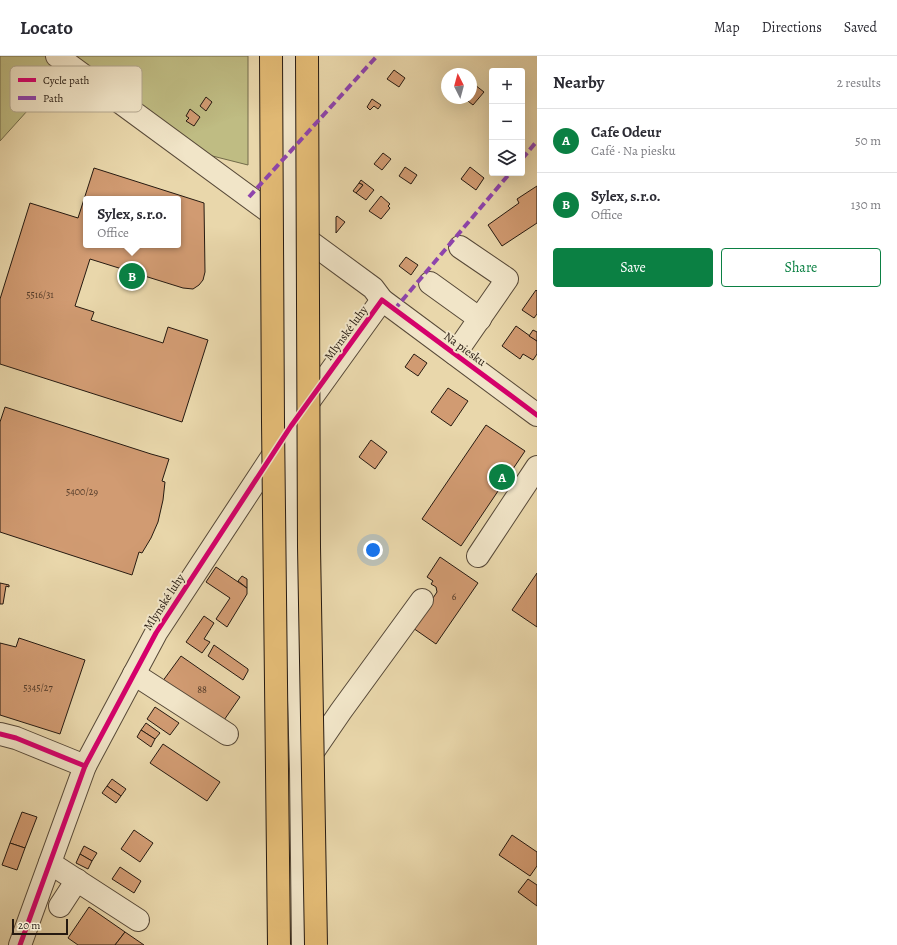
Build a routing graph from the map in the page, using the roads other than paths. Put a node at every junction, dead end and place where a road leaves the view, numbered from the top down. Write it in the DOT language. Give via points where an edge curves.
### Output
graph roads {
  1 [pos="57,56"];
  2 [pos="271,56"];
  3 [pos="291,56"];
  4 [pos="307,56"];
  5 [pos="71,66"];
  6 [pos="133,112"];
  7 [pos="291,228"];
  8 [pos="460,247"];
  9 [pos="430,283"];
  10 [pos="382,300"];
  11 [pos="480,319"];
  12 [pos="455,354"];
  13 [pos="537,415"];
  14 [pos="292,426"];
  15 [pos="537,467"];
  16 [pos="478,556"];
  17 [pos="422,600"];
  18 [pos="134,674"];
  19 [pos="0,734"];
  20 [pos="227,734"];
  21 [pos="85,766"];
  22 [pos="301,769"];
  23 [pos="50,863"];
  24 [pos="77,880"];
  25 [pos="60,906"];
  26 [pos="138,920"];
  27 [pos="20,945"];
  28 [pos="280,945"];
  29 [pos="303,945"];
  30 [pos="316,945"];
  1 -- 5 [label="street, Na piesku"];
  2 -- 28 [label="highway, bridge" via="272,422"];
  3 -- 7 [label="street"];
  4 -- 30 [label="highway, bridge" via="309,547"];
  6 -- 7 [label="street, Na piesku"];
  7 -- 10 [label="street, Na piesku" via="373,288"];
  7 -- 14 [label="street"];
  8 -- 11 [label="street" via="507,280"];
  9 -- 11 [label="street"];
  10 -- 12 [label="street, Na piesku"];
  10 -- 14 [label="street, Mlynské luhy"];
  11 -- 12 [label="street"];
  12 -- 13 [label="street, Na piesku"];
  14 -- 18 [label="street, Mlynské luhy" via="156,633"];
  14 -- 22 [label="street"];
  15 -- 16 [label="street"];
  17 -- 22 [label="street"];
  18 -- 20 [label="street"];
  18 -- 21 [label="street, Mlynské luhy"];
  19 -- 21 [label="street"];
  21 -- 23 [label="street, Mlynské luhy"];
  22 -- 29 [label="street"];
  23 -- 24 [label="street"];
  23 -- 27 [label="street, Mlynské luhy"];
  24 -- 25 [label="street"];
  24 -- 26 [label="street"];
}
